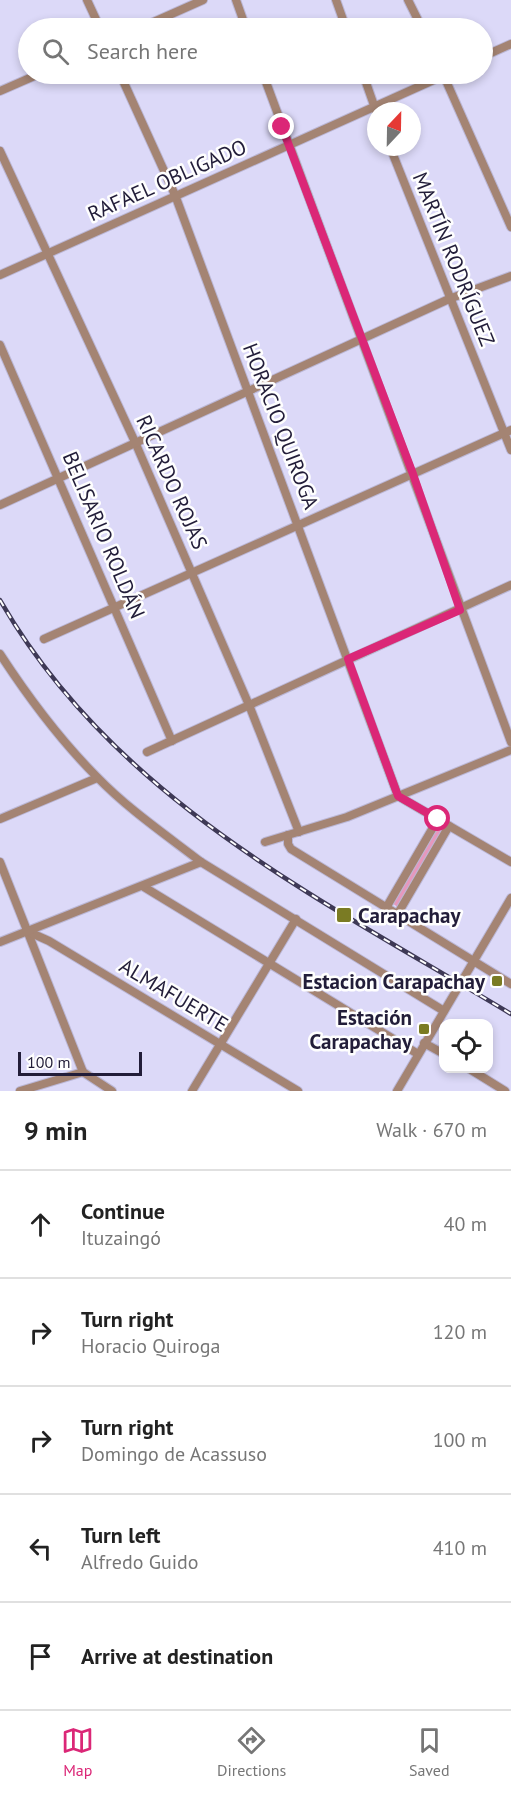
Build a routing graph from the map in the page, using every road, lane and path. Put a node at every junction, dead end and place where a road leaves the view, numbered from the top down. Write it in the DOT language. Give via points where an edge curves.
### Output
graph roads {
  1 [pos="87,0"];
  2 [pos="203,0"];
  3 [pos="236,0"];
  4 [pos="336,0"];
  5 [pos="408,0"];
  6 [pos="95,18"];
  7 [pos="162,18"];
  8 [pos="242,18"];
  9 [pos="342,18"];
  10 [pos="417,18"];
  11 [pos="511,44"];
  12 [pos="493,52"];
  13 [pos="18,83"];
  14 [pos="125,84"];
  15 [pos="267,84"];
  16 [pos="367,84"];
  17 [pos="425,84"];
  18 [pos="449,84"];
  19 [pos="0,91"];
  20 [pos="373,102"];
  21 [pos="390,102"];
  22 [pos="367,113"];
  23 [pos="289,144"];
  24 [pos="0,152"];
  25 [pos="394,156"];
  26 [pos="175,195"];
  27 [pos="511,227"];
  28 [pos="46,254"];
  29 [pos="0,275"];
  30 [pos="511,276"];
  31 [pos="450,299"];
  32 [pos="362,339"];
  33 [pos="0,345"];
  34 [pos="248,390"];
  35 [pos="508,431"];
  36 [pos="135,442"];
  37 [pos="511,450"];
  38 [pos="413,474"];
  39 [pos="60,478"];
  40 [pos="0,505"];
  41 [pos="299,525"];
  42 [pos="192,573"];
  43 [pos="511,585"];
  44 [pos="116,608"];
  45 [pos="460,610"];
  46 [pos="44,639"];
  47 [pos="2,659"];
  48 [pos="348,659"];
  49 [pos="249,705"];
  50 [pos="172,741"];
  51 [pos="511,742"];
  52 [pos="511,750"];
  53 [pos="147,752"];
  54 [pos="97,778"];
  55 [pos="398,796"];
  56 [pos="0,819"];
  57 [pos="438,819"];
  58 [pos="449,826"];
  59 [pos="299,832"];
  60 [pos="288,835"];
  61 [pos="265,842"];
  62 [pos="0,862"];
  63 [pos="201,862"];
  64 [pos="511,862"];
  65 [pos="144,887"];
  66 [pos="511,898"];
  67 [pos="386,908"];
  68 [pos="397,915"];
  69 [pos="296,919"];
  70 [pos="29,932"];
  71 [pos="0,942"];
  72 [pos="474,961"];
  73 [pos="270,963"];
  74 [pos="511,984"];
  75 [pos="444,1011"];
  76 [pos="424,1043"];
  77 [pos="221,1044"];
  78 [pos="439,1051"];
  79 [pos="418,1054"];
  80 [pos="83,1072"];
  81 [pos="476,1073"];
  82 [pos="20,1091"];
  83 [pos="112,1091"];
  84 [pos="192,1091"];
  85 [pos="298,1091"];
  86 [pos="397,1091"];
  87 [pos="505,1091"];
  1 -- 6 [label="street"];
  2 -- 7 [label="street"];
  3 -- 8 [label="street"];
  4 -- 9 [label="street"];
  5 -- 10 [label="street"];
  11 -- 12 [label="street"];
  13 -- 19 [label="street"];
  14 -- 26 [label="street, HORACIO QUIROGA"];
  15 -- 23 [label="street"];
  16 -- 20 [label="street"];
  17 -- 21 [label="street, RAFAEL OBLIGADO"];
  18 -- 27 [label="street"];
  22 -- 23 [label="street, RAFAEL OBLIGADO"];
  23 -- 26 [label="street, RAFAEL OBLIGADO"];
  23 -- 32 [label="street"];
  24 -- 28 [label="street, RICARDO ROJAS"];
  25 -- 31 [label="street, MARTÍN RODRÍGUEZ"];
  26 -- 28 [label="street, RAFAEL OBLIGADO"];
  26 -- 34 [label="street, HORACIO QUIROGA"];
  28 -- 29 [label="street, RAFAEL OBLIGADO"];
  28 -- 36 [label="street, RICARDO ROJAS"];
  30 -- 31 [label="street"];
  31 -- 32 [label="street"];
  31 -- 35 [label="street, MARTÍN RODRÍGUEZ"];
  32 -- 34 [label="street"];
  32 -- 38 [label="street"];
  33 -- 39 [label="street, BELISARIO ROLDÁN"];
  34 -- 36 [label="street"];
  34 -- 41 [label="street, HORACIO QUIROGA"];
  35 -- 37 [label="street, MARTÍN RODRÍGUEZ"];
  35 -- 38 [label="street"];
  36 -- 39 [label="street"];
  36 -- 42 [label="street, RICARDO ROJAS"];
  38 -- 41 [label="street"];
  38 -- 45 [label="street"];
  39 -- 40 [label="street"];
  39 -- 44 [label="street, BELISARIO ROLDÁN"];
  41 -- 42 [label="street"];
  41 -- 48 [label="street, HORACIO QUIROGA"];
  42 -- 44 [label="street"];
  42 -- 49 [label="street, RICARDO ROJAS"];
  43 -- 45 [label="street"];
  44 -- 46 [label="street"];
  44 -- 50 [label="street, BELISARIO ROLDÁN"];
  45 -- 48 [label="street"];
  45 -- 51 [label="street"];
  47 -- 54 [label="street" via="48,722"];
  48 -- 49 [label="street"];
  48 -- 55 [label="street, HORACIO QUIROGA"];
  49 -- 50 [label="street"];
  49 -- 59 [label="street, RICARDO ROJAS"];
  50 -- 53 [label="street"];
  52 -- 55 [label="street"];
  54 -- 56 [label="street"];
  54 -- 63 [label="street"];
  55 -- 57 [label="street"];
  55 -- 59 [label="street"];
  57 -- 58 [label="street"];
  57 -- 67 [label="street"];
  58 -- 64 [label="street"];
  58 -- 68 [label="street"];
  59 -- 60 [label="street"];
  60 -- 61 [label="street"];
  60 -- 67 [label="street" via="291,849"];
  62 -- 70 [label="street"];
  63 -- 65 [label="street"];
  63 -- 69 [label="street"];
  65 -- 70 [label="street"];
  65 -- 73 [label="street"];
  66 -- 72 [label="street"];
  67 -- 68 [label="street"];
  68 -- 72 [label="street"];
  69 -- 73 [label="street"];
  69 -- 75 [label="street"];
  70 -- 71 [label="street"];
  70 -- 77 [label="street, ALMAFUERTE"];
  70 -- 80 [label="street"];
  72 -- 74 [label="street"];
  72 -- 75 [label="street"];
  73 -- 77 [label="street"];
  73 -- 79 [label="street"];
  75 -- 76 [label="street"];
  76 -- 78 [label="street"];
  76 -- 79 [label="street"];
  77 -- 84 [label="street"];
  77 -- 85 [label="street, ALMAFUERTE"];
  79 -- 86 [label="street"];
  80 -- 82 [label="street"];
  80 -- 83 [label="street"];
  81 -- 87 [label="street"];
}
